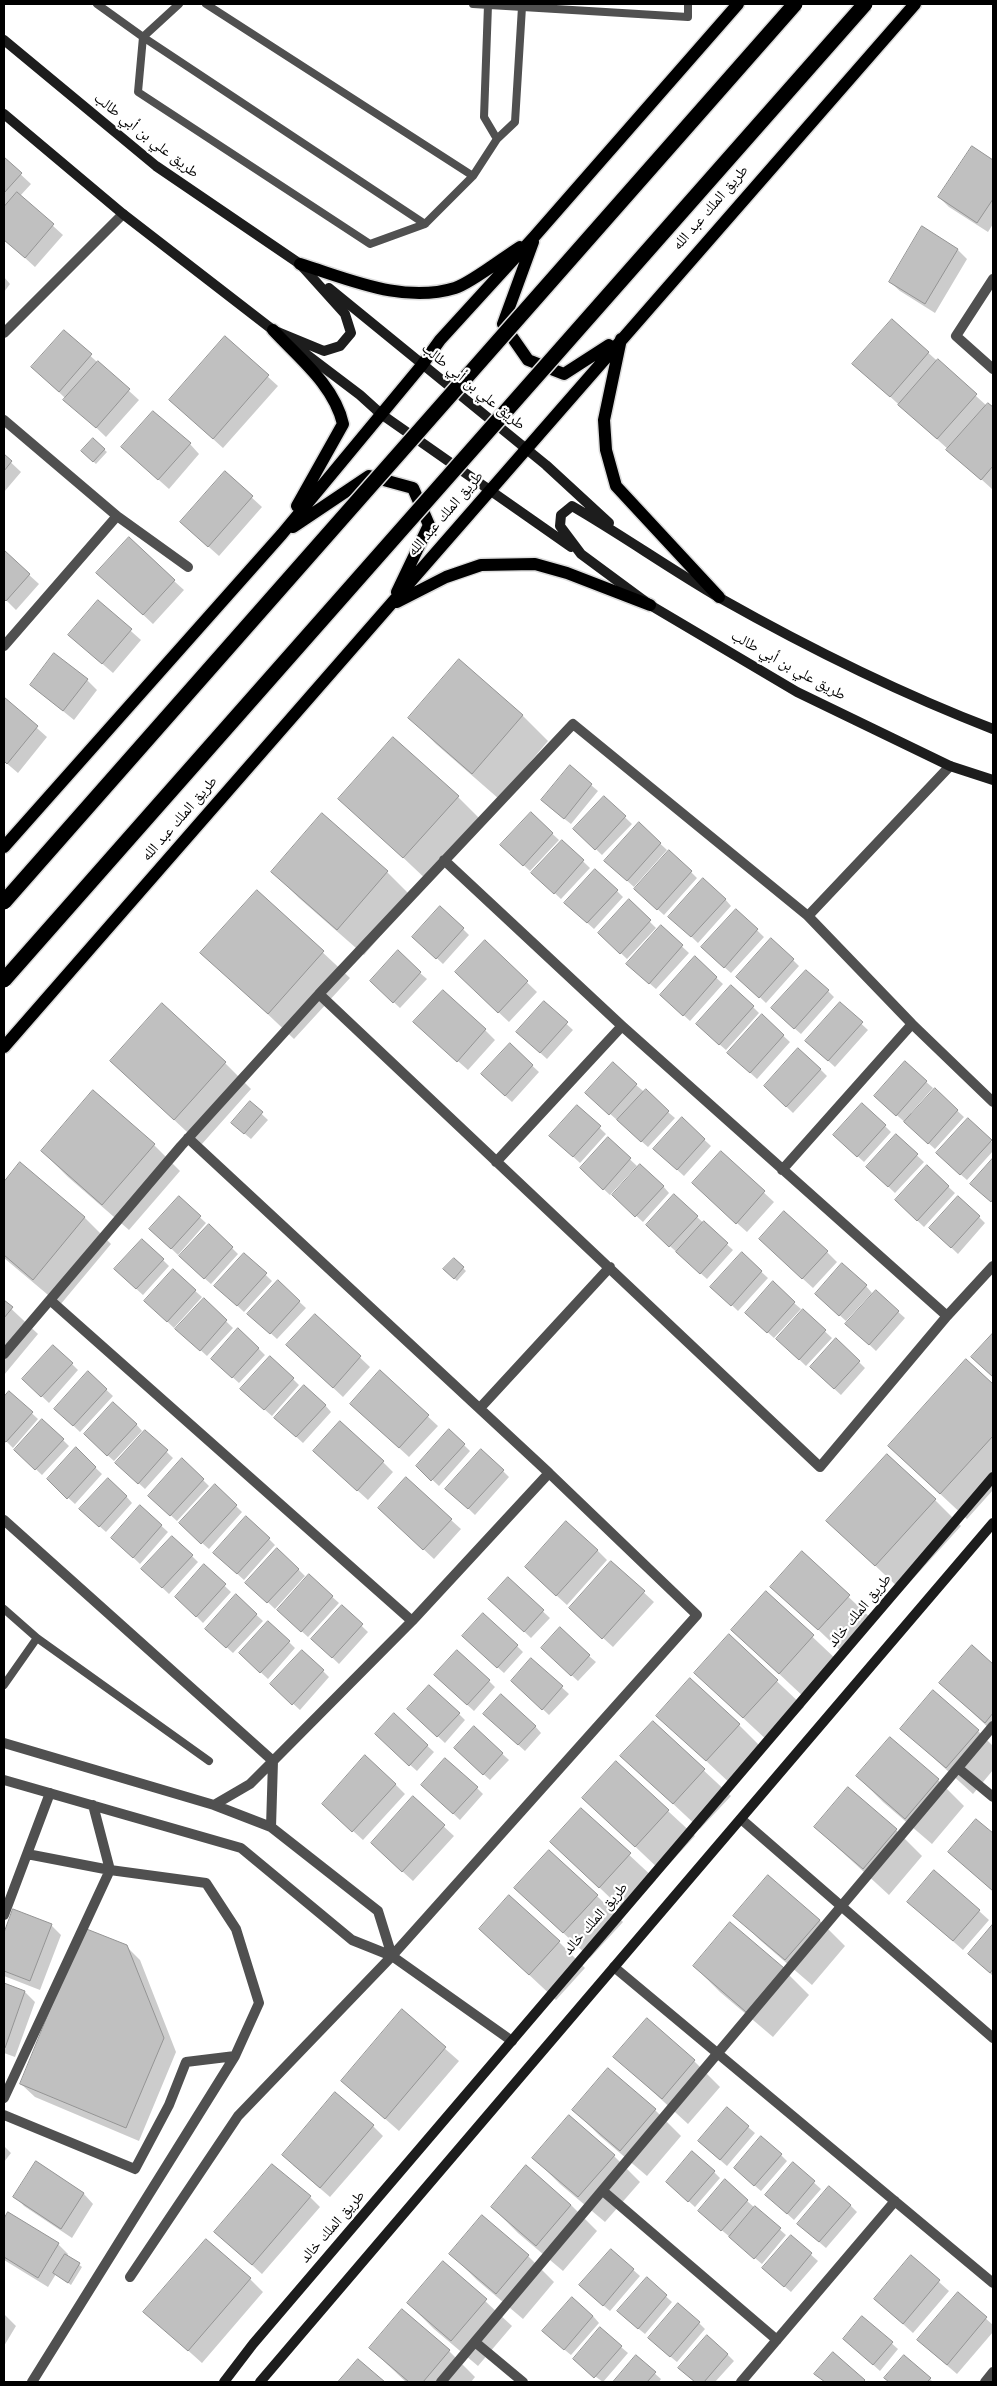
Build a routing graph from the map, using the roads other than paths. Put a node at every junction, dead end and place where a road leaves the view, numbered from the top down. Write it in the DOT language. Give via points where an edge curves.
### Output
graph roads {
  1 [pos="96,4"];
  2 [pos="179,4"];
  3 [pos="206,4"];
  4 [pos="473,4"];
  5 [pos="688,4"];
  6 [pos="738,4"];
  7 [pos="795,4"];
  8 [pos="865,4"];
  9 [pos="915,4"];
  10 [pos="488,5"];
  11 [pos="522,7"];
  12 [pos="143,37"];
  13 [pos="4,40"];
  14 [pos="4,114"];
  15 [pos="497,139"];
  16 [pos="473,176"];
  17 [pos="123,214"];
  18 [pos="426,224"];
  19 [pos="534,237"];
  20 [pos="300,264"];
  21 [pos="993,280"];
  22 [pos="273,330"];
  23 [pos="4,333"];
  24 [pos="622,336"];
  25 [pos="422,365"];
  26 [pos="993,369"];
  27 [pos="381,414"];
  28 [pos="4,420"];
  29 [pos="525,449"];
  30 [pos="491,490"];
  31 [pos="117,516"];
  32 [pos="282,534"];
  33 [pos="625,537"];
  34 [pos="581,554"];
  35 [pos="188,567"];
  36 [pos="719,597"];
  37 [pos="650,605"];
  38 [pos="390,606"];
  39 [pos="4,646"];
  40 [pos="993,729"];
  41 [pos="950,766"];
  42 [pos="993,780"];
  43 [pos="4,847"];
  44 [pos="444,860"];
  45 [pos="4,902"];
  46 [pos="808,916"];
  47 [pos="4,980"];
  48 [pos="319,994"];
  49 [pos="912,1024"];
  50 [pos="622,1026"];
  51 [pos="4,1047"];
  52 [pos="993,1102"];
  53 [pos="188,1138"];
  54 [pos="496,1162"];
  55 [pos="782,1170"];
  56 [pos="993,1266"];
  57 [pos="610,1267"];
  58 [pos="50,1300"];
  59 [pos="947,1316"];
  60 [pos="4,1354"];
  61 [pos="480,1408"];
  62 [pos="548,1474"];
  63 [pos="993,1477"];
  64 [pos="4,1520"];
  65 [pos="993,1523"];
  66 [pos="4,1609"];
  67 [pos="412,1621"];
  68 [pos="37,1638"];
  69 [pos="4,1685"];
  70 [pos="993,1726"];
  71 [pos="4,1743"];
  72 [pos="208,1761"];
  73 [pos="273,1762"];
  74 [pos="958,1768"];
  75 [pos="4,1780"];
  76 [pos="50,1793"];
  77 [pos="993,1797"];
  78 [pos="92,1805"];
  79 [pos="214,1805"];
  80 [pos="741,1819"];
  81 [pos="271,1827"];
  82 [pos="27,1854"];
  83 [pos="110,1870"];
  84 [pos="843,1907"];
  85 [pos="4,1916"];
  86 [pos="392,1956"];
  87 [pos="614,1967"];
  88 [pos="993,2038"];
  89 [pos="512,2041"];
  90 [pos="718,2054"];
  91 [pos="235,2056"];
  92 [pos="4,2098"];
  93 [pos="4,2115"];
  94 [pos="603,2190"];
  95 [pos="895,2201"];
  96 [pos="130,2277"];
  97 [pos="993,2283"];
  98 [pos="777,2340"];
  99 [pos="475,2342"];
  100 [pos="993,2372"];
  101 [pos="32,2382"];
  102 [pos="224,2382"];
  103 [pos="260,2382"];
  104 [pos="440,2382"];
  105 [pos="523,2382"];
  106 [pos="741,2382"];
  107 [pos="985,2382"];
  1 -- 12 [label="lane"];
  2 -- 12 [label="lane"];
  3 -- 16 [label="lane"];
  4 -- 10 [label="lane"];
  5 -- 11 [label="lane" via="688,17"];
  6 -- 19 [label="main road"];
  7 -- 45 [label="highway, bridge"];
  8 -- 47 [label="highway, طريق الملك عبد الله, bridge"];
  9 -- 24 [label="main road, طريق الملك عبد الله"];
  10 -- 11 [label="lane"];
  10 -- 15 [label="lane" via="484,117"];
  11 -- 15 [label="lane" via="514,122"];
  12 -- 18 [label="lane"];
  12 -- 18 [label="lane" via="138,92 370,244"];
  13 -- 20 [label="main road, طريق علي بن أبي طالب" via="156,166"];
  14 -- 17 [label="main road, طريق علي بن أبي طالب"];
  15 -- 16 [label="lane"];
  16 -- 18 [label="lane"];
  17 -- 22 [label="main road, طريق علي بن أبي طالب"];
  17 -- 23 [label="street"];
  19 -- 20 [label="main road" via="457,287 434,292 397,293"];
  19 -- 24 [label="main road" via="503,324 528,360 564,374"];
  19 -- 25 [label="main road" via="440,340"];
  20 -- 22 [label="main road, طريق علي بن أبي طالب" via="345,314 351,333 340,346 324,351"];
  20 -- 25 [label="main road, طريق علي بن أبي طالب"];
  21 -- 26 [label="street" via="956,336"];
  22 -- 27 [label="main road, طريق علي بن أبي طالب"];
  22 -- 32 [label="main road" via="324,384 340,410 343,424"];
  24 -- 29 [label="main road, طريق الملك عبد الله"];
  24 -- 36 [label="main road" via="604,420 606,450 616,486"];
  25 -- 27 [label="main road"];
  25 -- 29 [label="main road, طريق علي بن أبي طالب"];
  27 -- 30 [label="main road, طريق علي بن أبي طالب"];
  27 -- 32 [label="main road"];
  28 -- 31 [label="street"];
  29 -- 30 [label="main road, طريق الملك عبد الله"];
  29 -- 33 [label="main road, طريق علي بن أبي طالب"];
  30 -- 34 [label="main road, طريق علي بن أبي طالب"];
  30 -- 38 [label="main road, طريق الملك عبد الله"];
  31 -- 35 [label="street"];
  31 -- 39 [label="street"];
  32 -- 38 [label="main road" via="370,476 413,488 429,525"];
  32 -- 43 [label="main road"];
  33 -- 34 [label="main road, طريق علي بن أبي طالب" via="572,506 561,515 560,526"];
  33 -- 36 [label="main road, طريق علي بن أبي طالب"];
  34 -- 37 [label="main road, طريق علي بن أبي طالب"];
  36 -- 40 [label="main road, طريق علي بن أبي طالب" via="828,654"];
  37 -- 38 [label="main road" via="567,572 534,564 481,565 446,577"];
  37 -- 41 [label="main road, طريق علي بن أبي طالب" via="797,692"];
  38 -- 51 [label="main road, طريق الملك عبد الله"];
  41 -- 42 [label="main road, طريق علي بن أبي طالب"];
  41 -- 46 [label="street"];
  44 -- 46 [label="street" via="573,724"];
  44 -- 48 [label="street"];
  44 -- 50 [label="street"];
  46 -- 49 [label="street"];
  48 -- 53 [label="street"];
  48 -- 54 [label="street"];
  49 -- 52 [label="street"];
  49 -- 55 [label="street"];
  50 -- 54 [label="street"];
  50 -- 55 [label="street"];
  53 -- 58 [label="street"];
  53 -- 61 [label="street"];
  54 -- 57 [label="street"];
  55 -- 59 [label="street"];
  56 -- 59 [label="street"];
  57 -- 59 [label="street" via="820,1467"];
  57 -- 61 [label="street"];
  58 -- 60 [label="street"];
  58 -- 67 [label="street"];
  61 -- 62 [label="street"];
  62 -- 67 [label="street"];
  62 -- 86 [label="street" via="697,1614"];
  63 -- 89 [label="main road, طريق الملك خالد"];
  64 -- 73 [label="street"];
  65 -- 80 [label="main road"];
  66 -- 68 [label="lane"];
  67 -- 73 [label="street"];
  68 -- 69 [label="lane"];
  68 -- 72 [label="lane"];
  70 -- 74 [label="street"];
  71 -- 79 [label="street"];
  73 -- 79 [label="street" via="250,1784"];
  73 -- 81 [label="street"];
  74 -- 77 [label="street"];
  74 -- 84 [label="street"];
  75 -- 76 [label="street"];
  76 -- 78 [label="street"];
  76 -- 82 [label="street"];
  78 -- 83 [label="street"];
  78 -- 86 [label="street" via="241,1848 352,1940"];
  79 -- 81 [label="street"];
  80 -- 84 [label="street"];
  80 -- 87 [label="main road"];
  81 -- 86 [label="street" via="378,1911"];
  82 -- 83 [label="street"];
  82 -- 85 [label="street"];
  83 -- 91 [label="street" via="206,1883 236,1929 259,2003"];
  83 -- 92 [label="street"];
  84 -- 88 [label="street"];
  84 -- 90 [label="street"];
  86 -- 89 [label="street"];
  86 -- 96 [label="street" via="238,2116"];
  87 -- 90 [label="street"];
  87 -- 103 [label="main road"];
  89 -- 102 [label="main road, طريق الملك خالد"];
  90 -- 94 [label="street"];
  90 -- 95 [label="street"];
  91 -- 93 [label="street" via="186,2062 169,2105 135,2169"];
  91 -- 101 [label="street"];
  94 -- 98 [label="street"];
  94 -- 99 [label="street"];
  95 -- 97 [label="street"];
  95 -- 98 [label="street"];
  98 -- 106 [label="street"];
  99 -- 104 [label="street"];
  99 -- 105 [label="street"];
  100 -- 107 [label="street"];
}
